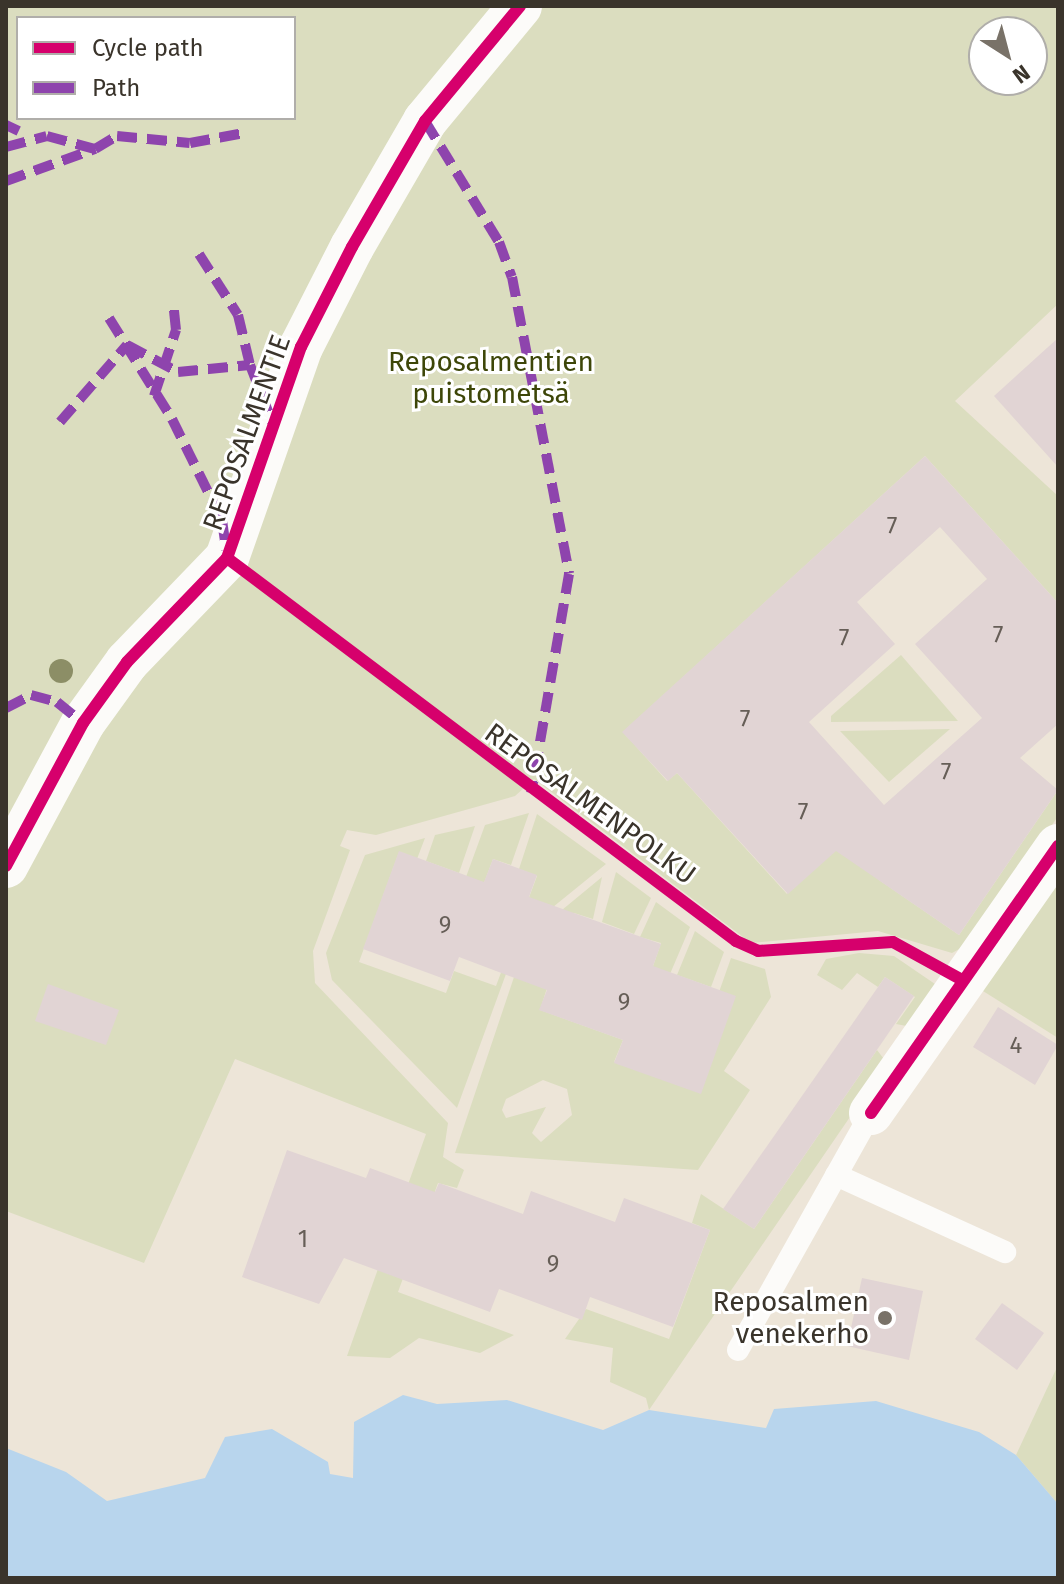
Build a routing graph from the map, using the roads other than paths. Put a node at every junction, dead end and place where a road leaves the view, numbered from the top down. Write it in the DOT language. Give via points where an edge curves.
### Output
graph roads {
  1 [pos="520,6"];
  2 [pos="1058,846"];
  3 [pos="6,866"];
  4 [pos="871,1113"];
  5 [pos="836,1175"];
  6 [pos="1005,1252"];
  7 [pos="738,1350"];
  1 -- 3 [label="street, REPOSALMENTIE" via="425,121 352,247 301,347 227,558 144,642 83,723"];
  2 -- 4 [label="street"];
  4 -- 5 [label="lane"];
  5 -- 6 [label="lane"];
  5 -- 7 [label="lane"];
}
